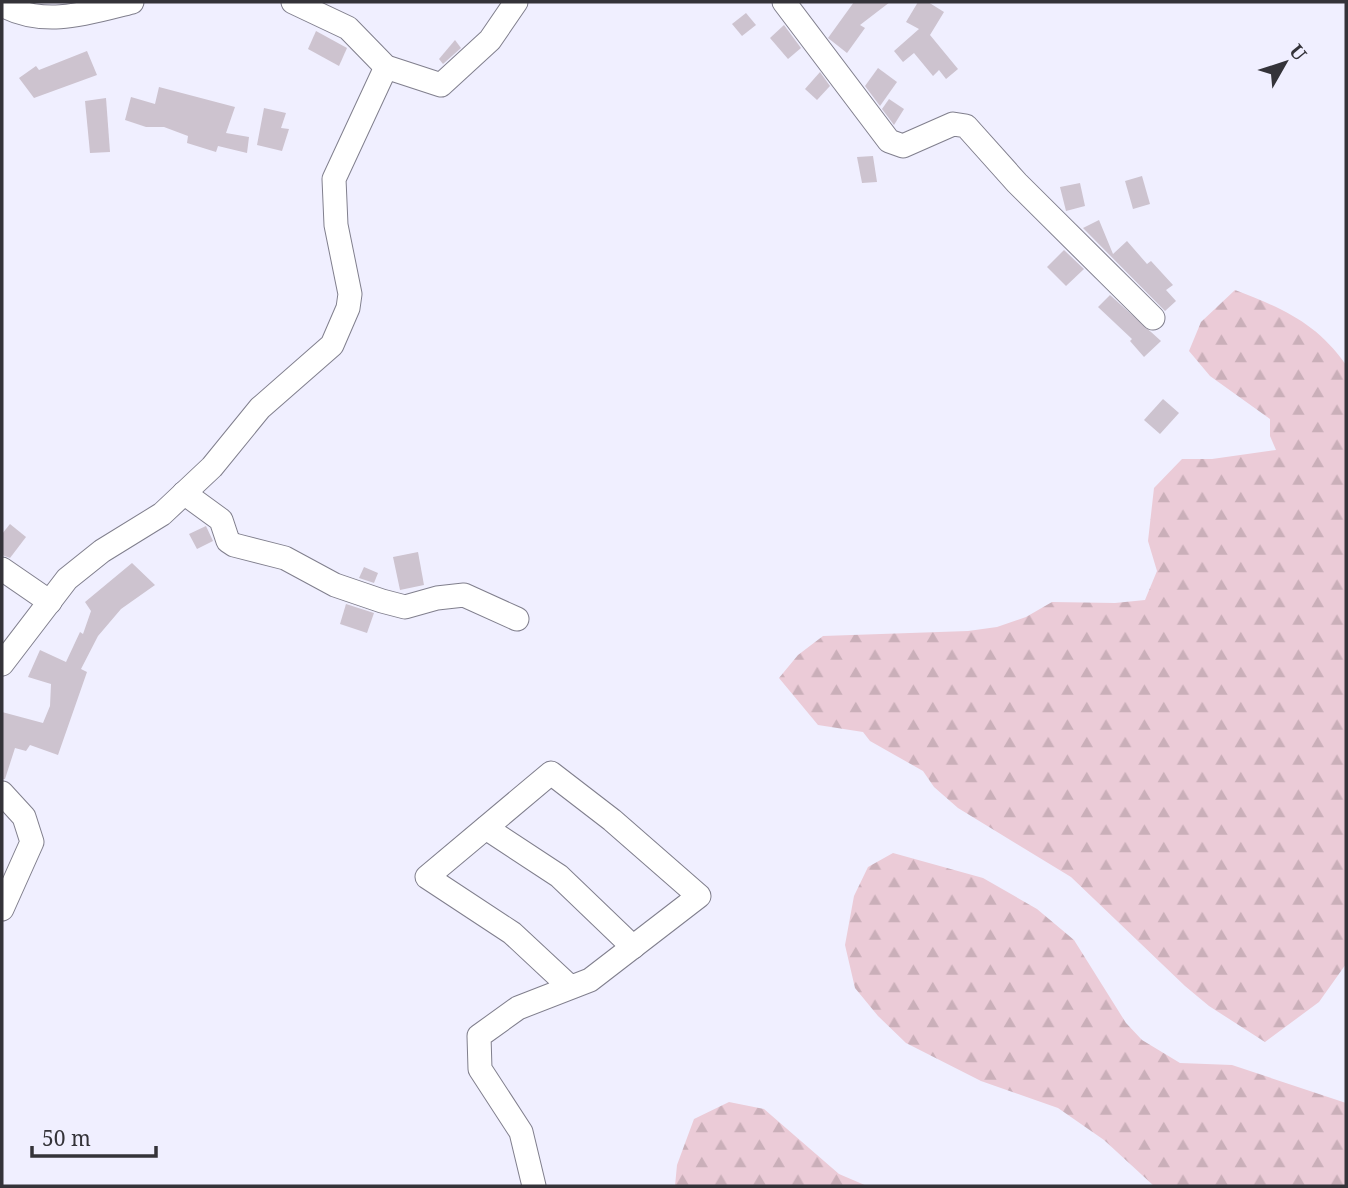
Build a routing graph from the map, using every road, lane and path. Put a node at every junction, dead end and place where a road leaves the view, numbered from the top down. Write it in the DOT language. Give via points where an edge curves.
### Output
graph roads {
  1 [pos="132,2"];
  2 [pos="293,2"];
  3 [pos="516,2"];
  4 [pos="784,2"];
  5 [pos="2,5"];
  6 [pos="386,67"];
  7 [pos="1153,318"];
  8 [pos="184,493"];
  9 [pos="2,569"];
  10 [pos="50,602"];
  11 [pos="517,619"];
  12 [pos="2,664"];
  13 [pos="2,793"];
  14 [pos="486,828"];
  15 [pos="2,909"];
  16 [pos="633,947"];
  17 [pos="570,987"];
  18 [pos="534,1186"];
  1 -- 5 [label="street" via="64,18 23,16"];
  2 -- 6 [label="street" via="348,28"];
  3 -- 6 [label="street" via="490,40 441,85"];
  4 -- 7 [label="street" via="889,141 903,146 953,124 966,126"];
  6 -- 8 [label="street" via="334,179 336,225 350,293 341,330 313,364 260,408 212,467"];
  8 -- 10 [label="street" via="162,514 67,579"];
  8 -- 11 [label="street" via="221,520 234,545 285,558 362,596 405,607 464,595"];
  9 -- 10 [label="street"];
  10 -- 12 [label="street"];
  13 -- 15 [label="street" via="24,817 32,842"];
  14 -- 16 [label="street" via="559,876"];
  14 -- 16 [label="street" via="551,773 612,820 699,896"];
  14 -- 17 [label="street" via="428,877 512,933"];
  16 -- 17 [label="street" via="590,980"];
  17 -- 18 [label="street" via="518,1007 479,1036 481,1069 521,1132"];
}
